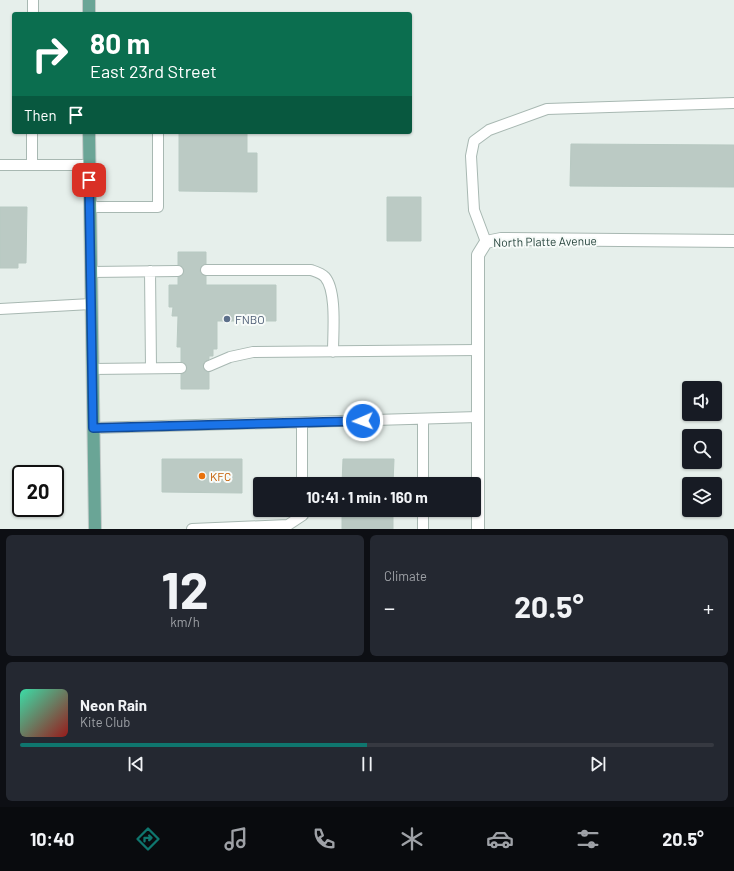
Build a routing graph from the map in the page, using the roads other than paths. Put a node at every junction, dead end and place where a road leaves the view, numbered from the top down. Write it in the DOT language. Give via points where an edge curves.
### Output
graph roads {
  1 [pos="33,0"];
  2 [pos="89,0"];
  3 [pos="33,12"];
  4 [pos="89,12"];
  5 [pos="734,103"];
  6 [pos="32,134"];
  7 [pos="89,134"];
  8 [pos="158,134"];
  9 [pos="0,165"];
  10 [pos="32,165"];
  11 [pos="89,165"];
  12 [pos="90,207"];
  13 [pos="734,241"];
  14 [pos="486,242"];
  15 [pos="206,270"];
  16 [pos="150,271"];
  17 [pos="178,271"];
  18 [pos="91,272"];
  19 [pos="91,304"];
  20 [pos="0,309"];
  21 [pos="478,350"];
  22 [pos="333,352"];
  23 [pos="209,366"];
  24 [pos="151,368"];
  25 [pos="181,368"];
  26 [pos="92,369"];
  27 [pos="478,417"];
  28 [pos="424,419"];
  29 [pos="302,423"];
  30 [pos="93,428"];
  31 [pos="302,477"];
  32 [pos="424,477"];
  33 [pos="300,517"];
  34 [pos="424,517"];
  35 [pos="96,529"];
  36 [pos="192,529"];
  37 [pos="424,529"];
  38 [pos="478,529"];
  1 -- 3 [label="lane"];
  2 -- 4 [label="main road"];
  5 -- 14 [label="lane" via="547,109 489,130 474,141 471,156 474,210"];
  6 -- 10 [label="lane"];
  7 -- 11 [label="main road"];
  8 -- 12 [label="lane" via="158,207"];
  9 -- 10 [label="lane"];
  10 -- 11 [label="lane"];
  11 -- 12 [label="main road"];
  12 -- 18 [label="main road"];
  13 -- 14 [label="street, North Platte Avenue" via="501,239"];
  14 -- 21 [label="street, North Platte Avenue" via="478,255"];
  15 -- 22 [label="lane" via="319,272 325,276 332,290"];
  16 -- 17 [label="lane"];
  16 -- 18 [label="lane"];
  16 -- 24 [label="lane"];
  18 -- 19 [label="main road"];
  19 -- 20 [label="lane"];
  19 -- 26 [label="main road"];
  21 -- 22 [label="lane"];
  21 -- 27 [label="street, North Platte Avenue"];
  22 -- 23 [label="lane" via="253,352 230,357"];
  24 -- 25 [label="lane"];
  24 -- 26 [label="lane"];
  26 -- 30 [label="main road"];
  27 -- 28 [label="lane"];
  27 -- 38 [label="street, North Platte Avenue"];
  28 -- 29 [label="lane"];
  28 -- 32 [label="lane"];
  29 -- 30 [label="lane"];
  29 -- 31 [label="lane"];
  30 -- 35 [label="main road"];
  33 -- 36 [label="lane" via="288,525"];
  34 -- 37 [label="lane"];
}
